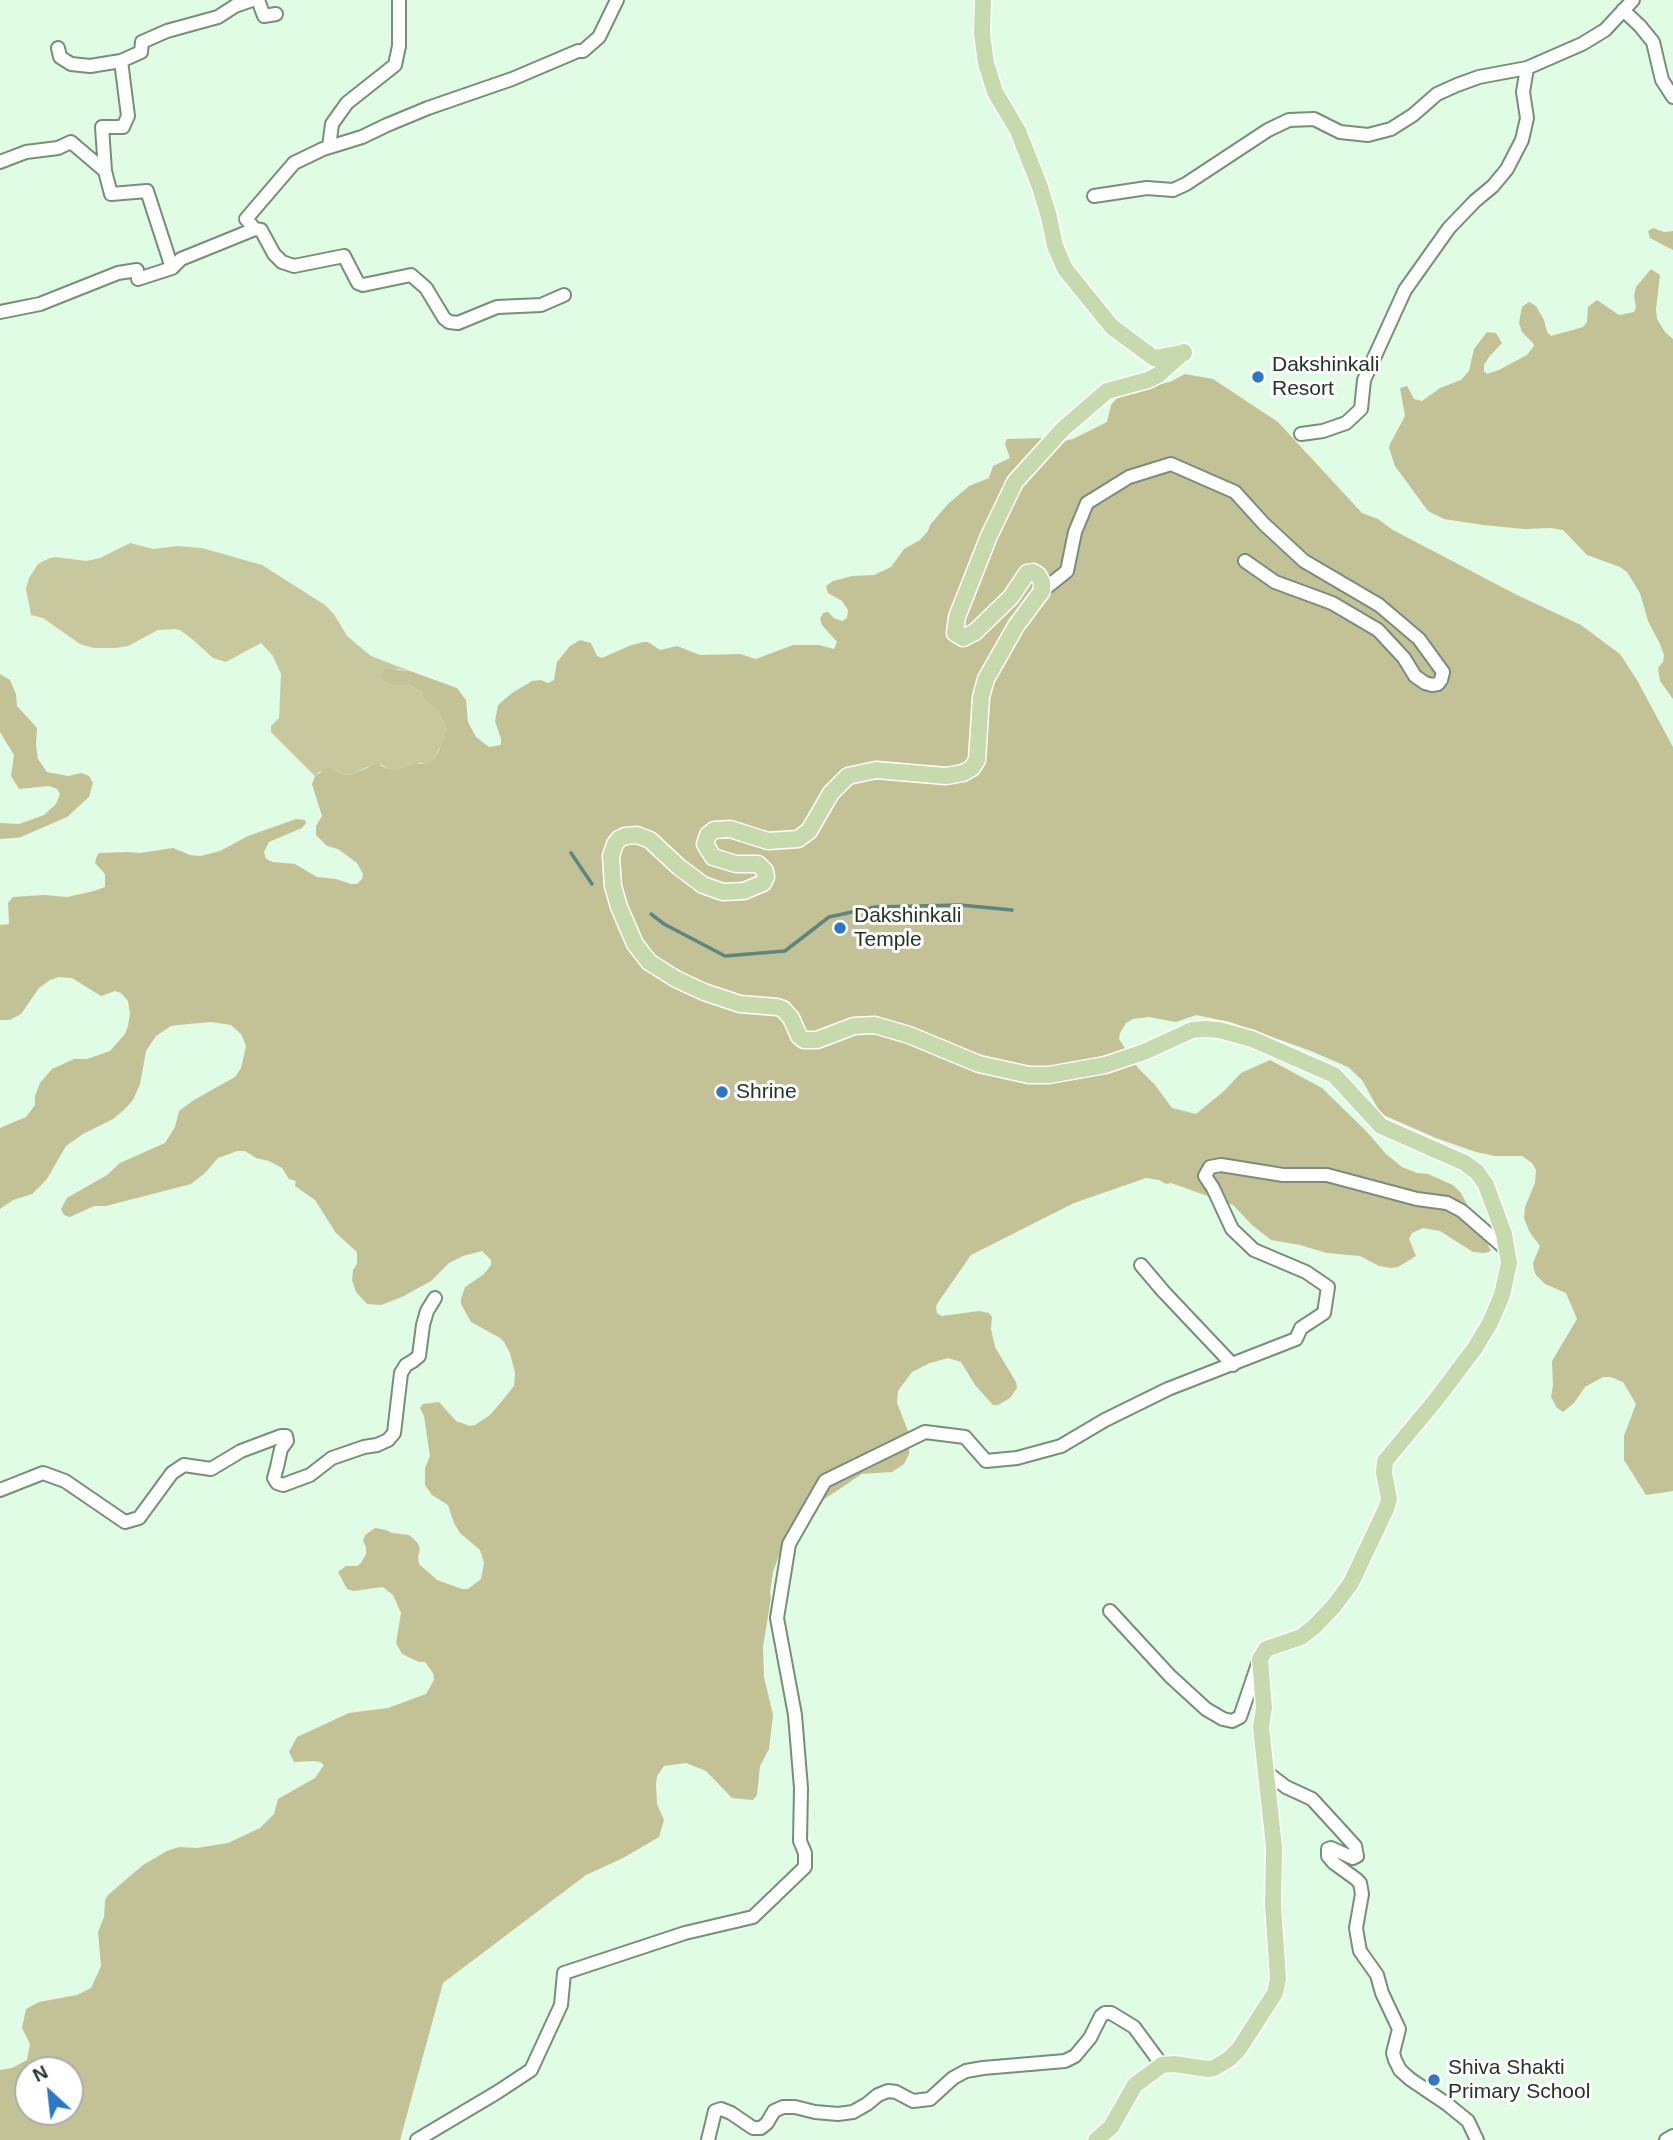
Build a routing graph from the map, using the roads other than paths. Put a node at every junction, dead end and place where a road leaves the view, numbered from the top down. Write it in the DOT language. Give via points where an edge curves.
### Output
graph roads {
  1 [pos="252,0"];
  2 [pos="258,0"];
  3 [pos="399,0"];
  4 [pos="617,0"];
  5 [pos="982,0"];
  6 [pos="1633,0"];
  7 [pos="1623,10"];
  8 [pos="276,15"];
  9 [pos="58,48"];
  10 [pos="121,61"];
  11 [pos="1527,68"];
  12 [pos="1673,97"];
  13 [pos="329,147"];
  14 [pos="0,162"];
  15 [pos="105,171"];
  16 [pos="1094,196"];
  17 [pos="255,229"];
  18 [pos="172,268"];
  19 [pos="564,295"];
  20 [pos="0,312"];
  21 [pos="1301,434"];
  22 [pos="1245,561"];
  23 [pos="1042,591"];
  24 [pos="1508,1251"];
  25 [pos="1142,1265"];
  26 [pos="435,1298"];
  27 [pos="1233,1365"];
  28 [pos="0,1490"];
  29 [pos="1110,1611"];
  30 [pos="1260,1659"];
  31 [pos="1265,1771"];
  32 [pos="1162,2065"];
  33 [pos="1673,2136"];
  34 [pos="417,2140"];
  35 [pos="708,2140"];
  36 [pos="1096,2140"];
  37 [pos="1477,2140"];
  38 [pos="1667,2140"];
  1 -- 10 [label="street" via="218,17 142,42 141,52"];
  2 -- 8 [label="street" via="264,16"];
  3 -- 13 [label="street" via="395,65 347,103 332,124"];
  4 -- 13 [label="street" via="599,37 583,51"];
  5 -- 23 [label="main road" via="986,63 1040,187 1065,269 1112,327 1154,358 1184,352 1155,377 1107,391 1022,472 989,537 957,617 956,633 963,638 975,632 1012,597 1027,573 1038,575"];
  6 -- 7 [label="street"];
  7 -- 11 [label="street" via="1605,30 1582,44"];
  7 -- 12 [label="street" via="1653,42 1662,80"];
  9 -- 10 [label="street" via="60,57 71,64"];
  10 -- 15 [label="street" via="128,116 123,127 102,128"];
  11 -- 16 [label="street" via="1457,85 1437,94 1391,129 1368,135 1340,131 1314,119 1289,120 1173,190 1147,188"];
  11 -- 21 [label="street" via="1522,140 1493,187 1449,228 1405,290 1364,380 1361,409 1346,423"];
  13 -- 17 [label="street" via="294,163 246,219"];
  14 -- 15 [label="street" via="71,142"];
  15 -- 18 [label="street" via="111,194 147,191"];
  17 -- 18 [label="street" via="181,259"];
  17 -- 19 [label="street" via="261,230 274,254 294,266 344,256 363,285 411,275 449,322 458,323 497,307 541,305"];
  18 -- 20 [label="street" via="138,279 137,270 118,273 40,304"];
  22 -- 23 [label="street" via="1275,582 1332,603 1378,630 1425,683 1441,680 1443,672 1419,639 1379,605 1304,561 1235,492 1171,464 1129,477 1087,503 1074,532 1067,571"];
  23 -- 24 [label="main road" via="986,679 977,760 963,774 890,770 848,776 831,793 809,831 798,839 768,841 730,829 714,830 705,844 713,857 758,864 765,871 762,883 744,891 723,892 704,885 643,837 619,839 611,856 613,886 635,944 657,968 704,992 740,1004 783,1009 804,1040 875,1025 979,1064 1029,1074 1049,1076 1105,1065 1192,1030 1238,1034 1334,1075 1381,1126 1472,1167 1486,1185"];
  24 -- 27 [label="street" via="1462,1210 1447,1203 1327,1175 1210,1167 1205,1176 1232,1229 1254,1250 1306,1272 1328,1287 1324,1313 1301,1328 1296,1339"];
  24 -- 30 [label="main road" via="1502,1295 1490,1323 1385,1461 1386,1509 1351,1583 1314,1627 1301,1637 1266,1649"];
  25 -- 27 [label="street"];
  26 -- 28 [label="street" via="423,1325 419,1356 401,1373 394,1433 377,1445 332,1458 310,1475 277,1483 274,1478 287,1441 281,1436 211,1469 184,1465 139,1517 125,1522 65,1481 43,1473"];
  27 -- 34 [label="street" via="1168,1389 1061,1446 986,1461 965,1437 925,1432 825,1481 789,1545 777,1618 795,1715 805,1867 753,1917 685,1933 564,1973 561,2005 531,2070"];
  29 -- 30 [label="street" via="1170,1676 1223,1719 1240,1717"];
  30 -- 31 [label="main road"];
  31 -- 32 [label="main road" via="1274,1847 1278,1986 1229,2059 1208,2069"];
  31 -- 37 [label="street" via="1312,1799 1356,1846 1353,1858 1331,1848 1328,1856 1360,1883 1356,1928 1360,1951 1375,1970 1399,2029 1395,2060 1410,2079 1468,2121"];
  32 -- 35 [label="street" via="1134,2027 1111,2012 1101,2017 1090,2038 1065,2061 966,2071 930,2099 913,2101 888,2091 853,2112 783,2106 761,2128 753,2128 722,2109 715,2111"];
  32 -- 36 [label="main road" via="1135,2085 1111,2127"];
  33 -- 38 [label="street"];
}
